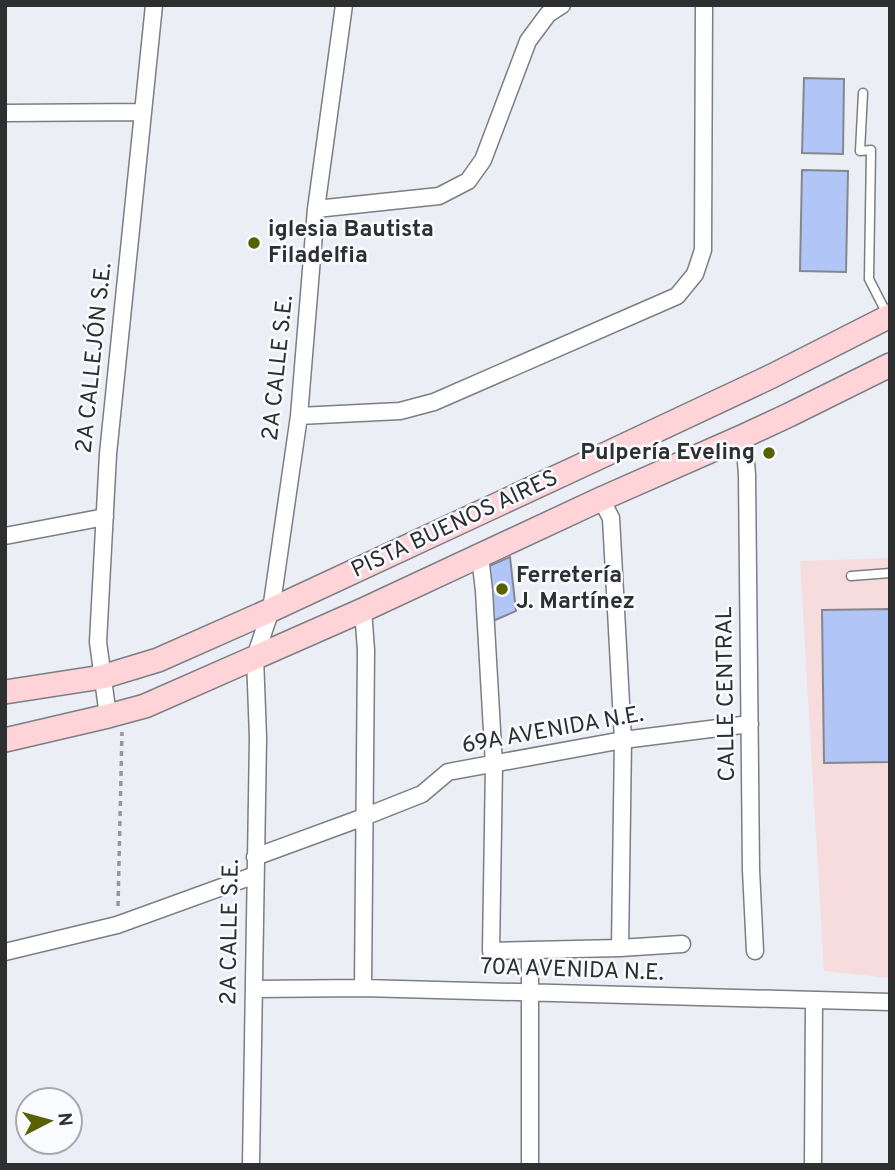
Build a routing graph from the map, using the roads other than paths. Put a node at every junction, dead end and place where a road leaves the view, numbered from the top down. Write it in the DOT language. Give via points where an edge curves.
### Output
graph roads {
  1 [pos="154,5"];
  2 [pos="344,5"];
  3 [pos="562,5"];
  4 [pos="704,5"];
  5 [pos="863,93"];
  6 [pos="143,112"];
  7 [pos="5,113"];
  8 [pos="316,209"];
  9 [pos="889,316"];
  10 [pos="890,365"];
  11 [pos="299,416"];
  12 [pos="744,436"];
  13 [pos="601,499"];
  14 [pos="105,517"];
  15 [pos="5,536"];
  16 [pos="480,556"];
  17 [pos="890,573"];
  18 [pos="851,576"];
  19 [pos="271,610"];
  20 [pos="363,610"];
  21 [pos="255,657"];
  22 [pos="102,677"];
  23 [pos="5,692"];
  24 [pos="115,714"];
  25 [pos="750,724"];
  26 [pos="5,740"];
  27 [pos="623,740"];
  28 [pos="494,765"];
  29 [pos="364,817"];
  30 [pos="255,857"];
  31 [pos="255,875"];
  32 [pos="682,944"];
  33 [pos="620,948"];
  34 [pos="530,950"];
  35 [pos="755,951"];
  36 [pos="5,952"];
  37 [pos="363,988"];
  38 [pos="254,989"];
  39 [pos="530,992"];
  40 [pos="814,1001"];
  41 [pos="890,1002"];
  42 [pos="251,1165"];
  43 [pos="530,1165"];
  44 [pos="813,1165"];
  1 -- 6 [label="street, 2A CALLEJÓN S.E."];
  2 -- 8 [label="street, 2A CALLE S.E."];
  3 -- 8 [label="street" via="548,14 528,41 483,160 468,181 439,196"];
  4 -- 11 [label="street" via="703,250 695,274 677,296 434,402 400,411"];
  5 -- 9 [label="lane" via="860,151 871,150 869,279"];
  6 -- 7 [label="street"];
  6 -- 14 [label="street, 2A CALLEJÓN S.E."];
  8 -- 11 [label="street, 2A CALLE S.E."];
  9 -- 19 [label="main road, PISTA BUENOS AIRES" via="772,376"];
  10 -- 12 [label="main road, PISTA BUENOS AIRES"];
  11 -- 19 [label="street, 2A CALLE S.E."];
  12 -- 13 [label="main road, PISTA BUENOS AIRES"];
  12 -- 25 [label="street, CALLE CENTRAL"];
  13 -- 16 [label="main road, PISTA BUENOS AIRES"];
  13 -- 27 [label="street" via="611,519"];
  14 -- 15 [label="street"];
  14 -- 22 [label="street, 2A CALLEJÓN S.E." via="98,642"];
  16 -- 20 [label="main road, PISTA BUENOS AIRES"];
  16 -- 28 [label="street"];
  17 -- 18 [label="lane"];
  19 -- 21 [label="street, 2A CALLE S.E."];
  19 -- 22 [label="main road, PISTA BUENOS AIRES" via="158,660"];
  20 -- 21 [label="main road, PISTA BUENOS AIRES"];
  20 -- 29 [label="street"];
  21 -- 24 [label="main road, PISTA BUENOS AIRES" via="145,706"];
  21 -- 30 [label="street, 2A CALLE S.E."];
  22 -- 23 [label="main road, PISTA BUENOS AIRES"];
  22 -- 24 [label="street, 2A CALLEJÓN S.E."];
  24 -- 26 [label="main road, PISTA BUENOS AIRES"];
  25 -- 27 [label="street, 69A AVENIDA N.E."];
  25 -- 35 [label="street, CALLE CENTRAL"];
  27 -- 28 [label="street, 69A AVENIDA N.E."];
  27 -- 33 [label="street"];
  28 -- 29 [label="street, 69A AVENIDA N.E." via="448,772 422,794"];
  28 -- 34 [label="street" via="491,951"];
  29 -- 30 [label="street, 69A AVENIDA N.E."];
  29 -- 37 [label="street"];
  30 -- 31 [label="street, 2A CALLE S.E."];
  31 -- 36 [label="street" via="117,925"];
  31 -- 38 [label="street, 2A CALLE S.E."];
  32 -- 33 [label="street"];
  33 -- 34 [label="street"];
  34 -- 39 [label="street"];
  37 -- 38 [label="street, 70A AVENIDA N.E."];
  37 -- 39 [label="street, 70A AVENIDA N.E."];
  38 -- 42 [label="street, 2A CALLE S.E."];
  39 -- 40 [label="street, 70A AVENIDA N.E."];
  39 -- 43 [label="street"];
  40 -- 41 [label="street, 70A AVENIDA N.E."];
  40 -- 44 [label="street"];
}
